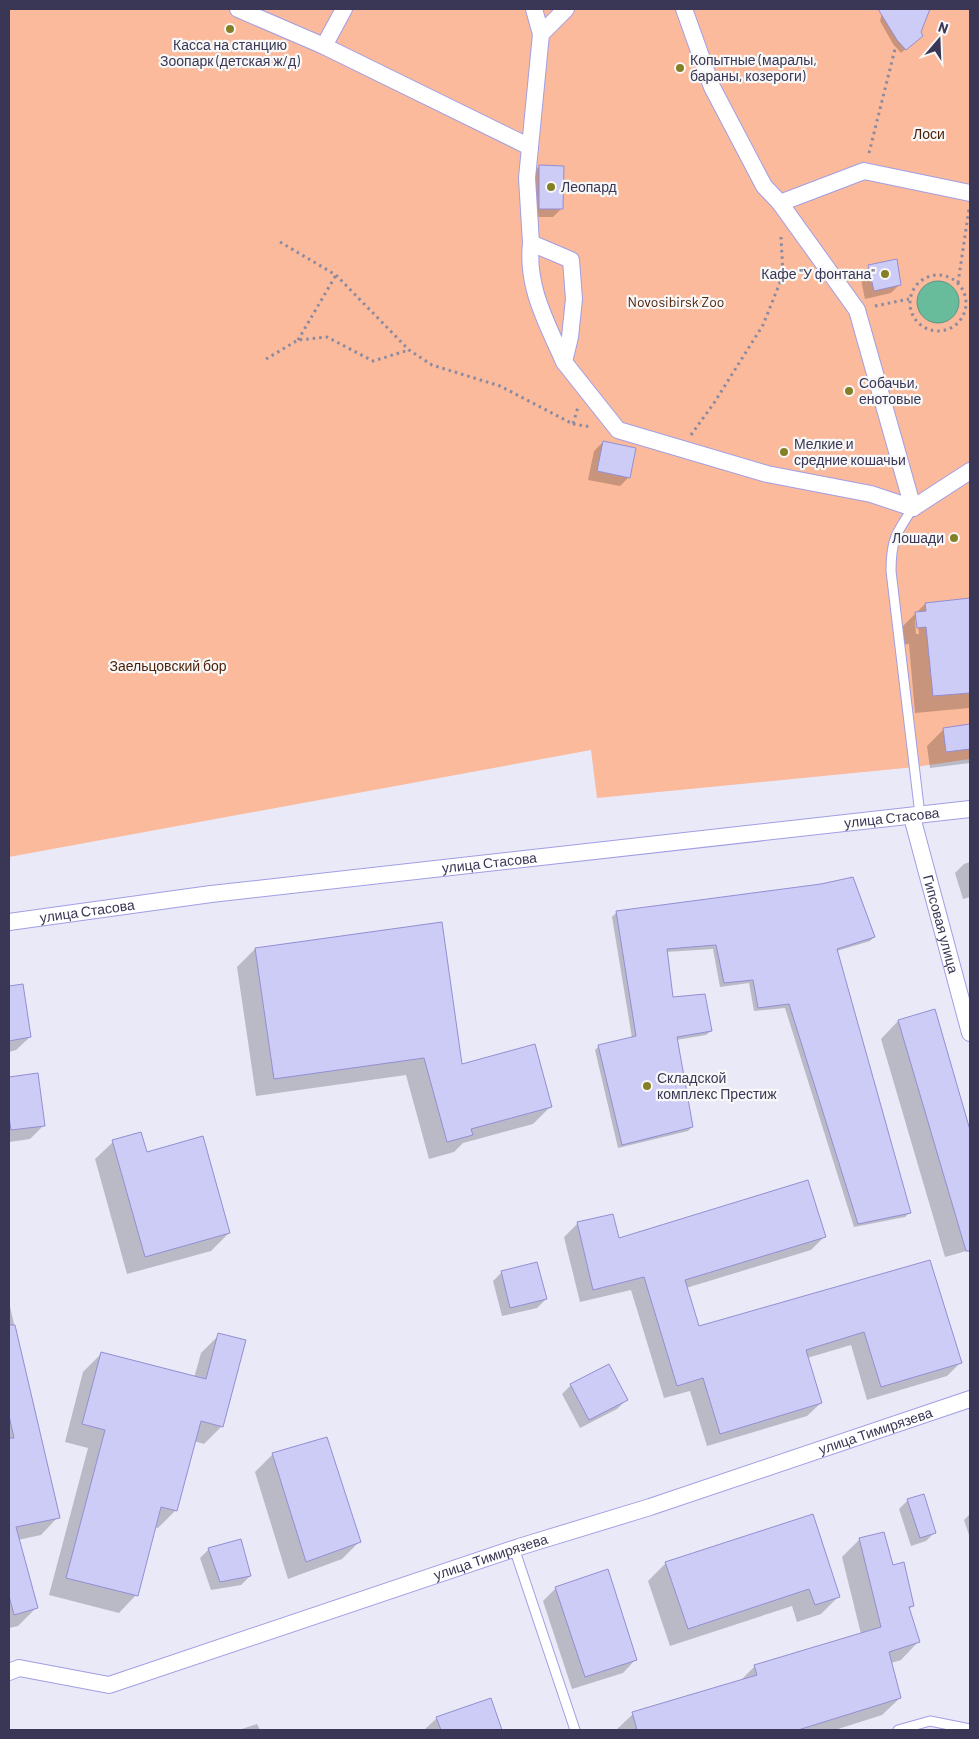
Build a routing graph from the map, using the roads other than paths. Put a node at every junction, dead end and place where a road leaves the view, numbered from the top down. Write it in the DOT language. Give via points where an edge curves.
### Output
graph roads {
  1 [pos="238,9"];
  2 [pos="344,9"];
  3 [pos="534,9"];
  4 [pos="566,9"];
  5 [pos="684,9"];
  6 [pos="541,34"];
  7 [pos="324,46"];
  8 [pos="530,147"];
  9 [pos="970,193"];
  10 [pos="780,204"];
  11 [pos="531,244"];
  12 [pos="564,362"];
  13 [pos="970,471"];
  14 [pos="913,508"];
  15 [pos="970,809"];
  16 [pos="916,816"];
  17 [pos="9,922"];
  18 [pos="970,1033"];
  19 [pos="970,1399"];
  20 [pos="514,1548"];
  21 [pos="9,1672"];
  22 [pos="970,1729"];
  23 [pos="575,1730"];
  24 [pos="898,1730"];
  1 -- 7 [label="street"];
  2 -- 7 [label="street"];
  3 -- 6 [label="street"];
  4 -- 6 [label="street"];
  5 -- 10 [label="street" via="712,87 764,186"];
  6 -- 8 [label="street"];
  7 -- 8 [label="street"];
  8 -- 11 [label="street" via="527,178"];
  9 -- 10 [label="street" via="864,171"];
  10 -- 14 [label="street" via="857,310"];
  11 -- 12 [label="street" via="529,261 535,295"];
  11 -- 12 [label="street" via="570,260 574,299"];
  12 -- 14 [label="street" via="618,430 767,474 870,494"];
  13 -- 14 [label="street"];
  14 -- 16 [label="lane" via="897,531 890,571"];
  15 -- 16 [label="street, улица Стасова"];
  16 -- 17 [label="street, улица Стасова" via="211,894"];
  16 -- 18 [label="street, Гипсовая улица"];
  19 -- 20 [label="street, улица Тимирязева" via="650,1507"];
  20 -- 21 [label="street, улица Тимирязева" via="109,1685 19,1668"];
  20 -- 23 [label="lane"];
  22 -- 24 [label="lane" via="930,1721"];
}
